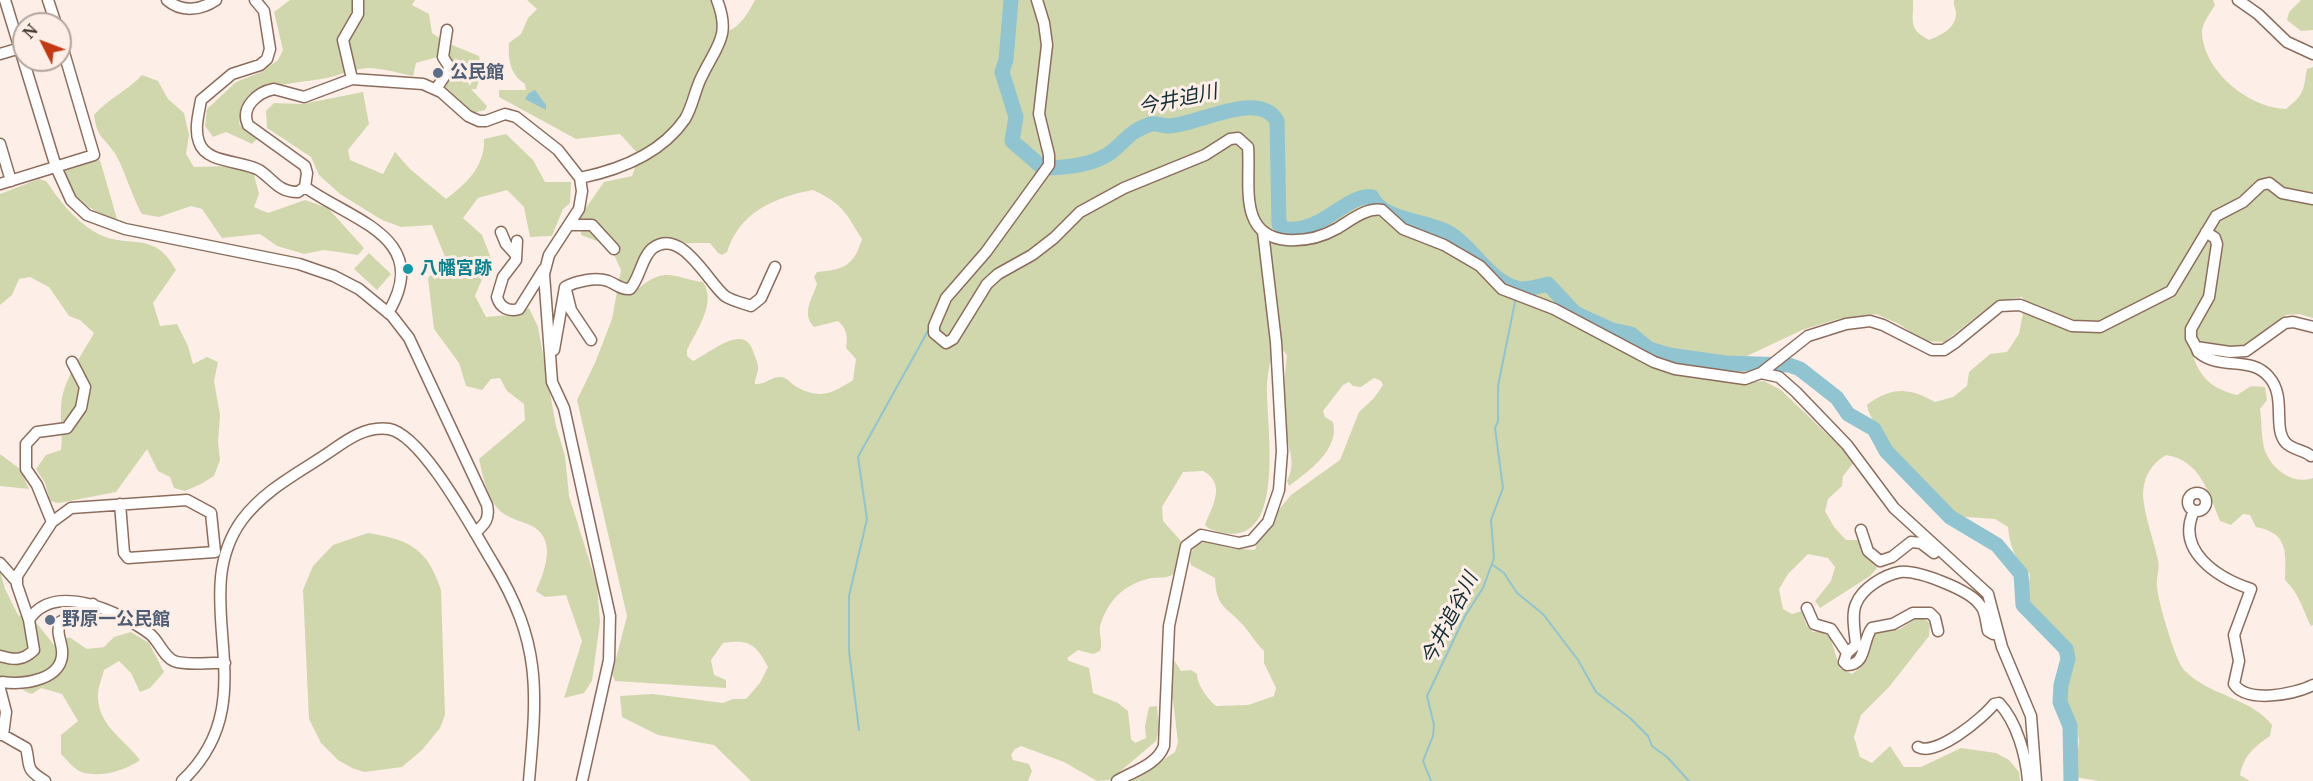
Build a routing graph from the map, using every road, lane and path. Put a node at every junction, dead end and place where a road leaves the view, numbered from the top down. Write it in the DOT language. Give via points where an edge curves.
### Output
graph roads {
  1 [pos="5,0"];
  2 [pos="167,0"];
  3 [pos="216,0"];
  4 [pos="255,0"];
  5 [pos="358,0"];
  6 [pos="717,0"];
  7 [pos="1037,0"];
  8 [pos="2238,0"];
  9 [pos="12,20"];
  10 [pos="447,30"];
  11 [pos="2313,54"];
  12 [pos="29,72"];
  13 [pos="70,72"];
  14 [pos="352,79"];
  15 [pos="436,89"];
  16 [pos="0,144"];
  17 [pos="56,167"];
  18 [pos="580,178"];
  19 [pos="5,183"];
  20 [pos="305,187"];
  21 [pos="2313,199"];
  22 [pos="570,225"];
  23 [pos="501,232"];
  24 [pos="1263,232"];
  25 [pos="2206,232"];
  26 [pos="517,241"];
  27 [pos="614,249"];
  28 [pos="516,255"];
  29 [pos="775,267"];
  30 [pos="545,268"];
  31 [pos="565,287"];
  32 [pos="388,313"];
  33 [pos="2313,327"];
  34 [pos="591,340"];
  35 [pos="2196,347"];
  36 [pos="72,362"];
  37 [pos="550,362"];
  38 [pos="1761,373"];
  39 [pos="2311,456"];
  40 [pos="120,504"];
  41 [pos="2194,510"];
  42 [pos="52,522"];
  43 [pos="1861,530"];
  44 [pos="475,533"];
  45 [pos="221,553"];
  46 [pos="1947,555"];
  47 [pos="0,563"];
  48 [pos="16,581"];
  49 [pos="94,604"];
  50 [pos="1807,608"];
  51 [pos="29,620"];
  52 [pos="1938,631"];
  53 [pos="1998,632"];
  54 [pos="1847,653"];
  55 [pos="0,656"];
  56 [pos="225,663"];
  57 [pos="1,685"];
  58 [pos="2313,685"];
  59 [pos="2,735"];
  60 [pos="1918,747"];
  61 [pos="42,780"];
  62 [pos="182,781"];
  63 [pos="529,781"];
  64 [pos="582,781"];
  65 [pos="1117,781"];
  66 [pos="2028,781"];
  67 [pos="2036,781"];
  1 -- 9 [label="street"];
  2 -- 3 [label="street" via="196,10"];
  4 -- 20 [label="street" via="264,12 270,49 267,59 232,74 201,100 199,143 219,159 241,162 260,171 280,189 298,192"];
  5 -- 14 [label="street" via="358,14 343,40"];
  6 -- 18 [label="street" via="724,21 721,42 701,77 685,119 641,158"];
  7 -- 24 [label="street" via="1047,45 1039,114 1049,165 986,252 946,298 934,333 946,343 953,339 987,284 1054,238 1080,212 1124,188 1206,155 1230,139 1238,138 1248,147 1249,205 1254,222"];
  8 -- 11 [label="street" via="2287,42"];
  10 -- 15 [label="street" via="443,57 450,68"];
  12 -- 17 [label="street"];
  13 -- 17 [label="street" via="94,155"];
  14 -- 15 [label="street" via="407,81"];
  14 -- 20 [label="street" via="304,97 268,90 249,106 248,125 305,166"];
  15 -- 18 [label="street" via="479,121 505,114 516,117 552,143"];
  16 -- 19 [label="street"];
  17 -- 19 [label="street"];
  17 -- 32 [label="street" via="71,200 87,215 125,230 299,264 359,288"];
  18 -- 22 [label="street" via="580,204"];
  20 -- 32 [label="street" via="383,235 397,252 402,280 399,295"];
  21 -- 25 [label="street" via="2282,193 2265,183 2243,202 2216,216"];
  22 -- 27 [label="street" via="592,225"];
  22 -- 30 [label="street" via="549,255"];
  23 -- 28 [label="street"];
  24 -- 38 [label="street" via="1290,240 1318,237 1368,211 1382,210 1403,229 1444,245 1480,266 1502,290 1554,309 1653,362 1745,379"];
  24 -- 65 [label="street" via="1276,342 1282,451 1277,502 1268,522 1252,540 1239,543 1202,535 1186,546 1169,626 1164,746 1153,761"];
  25 -- 35 [label="street" via="2217,244 2209,297 2191,329"];
  25 -- 38 [label="street" via="2171,291 2100,327 2072,326 2020,305 2000,306 1944,350 1932,350 1884,325 1862,322 1808,336"];
  26 -- 28 [label="street"];
  28 -- 30 [label="street" via="502,277 497,297 508,310 519,309"];
  29 -- 31 [label="street" via="761,298 753,306 726,296 700,264 681,249 668,245 649,252 630,289 596,279"];
  30 -- 37 [label="street"];
  31 -- 34 [label="street" via="571,310"];
  31 -- 37 [label="street"];
  32 -- 44 [label="street" via="409,338 487,505 486,524"];
  33 -- 35 [label="street" via="2285,323 2246,351"];
  35 -- 39 [label="street" via="2213,362 2253,366 2270,377 2278,393 2283,438 2291,447"];
  36 -- 42 [label="street" via="85,387 79,413 67,428 37,432 26,444 26,469"];
  37 -- 64 [label="street" via="552,382 564,408 610,616 604,689"];
  38 -- 46 [label="street" via="1779,377 1797,392 1847,445 1894,508"];
  40 -- 42 [label="street" via="70,508"];
  40 -- 45 [label="street" via="187,500 206,509"];
  40 -- 45 [label="street" via="124,553 128,558"];
  41 -- 58 [label="street" via="2188,534 2206,563 2222,577 2252,589 2234,635 2239,661 2236,687 2248,693 2275,695"];
  42 -- 48 [label="street"];
  43 -- 46 [label="street" via="1868,551 1880,561 1911,542 1921,543 1939,557"];
  44 -- 45 [label="street" via="417,446 398,432 374,429 361,432 267,493"];
  44 -- 63 [label="street" via="508,588 531,652 536,688"];
  45 -- 56 [label="street"];
  46 -- 53 [label="street" via="1988,594"];
  47 -- 48 [label="street"];
  48 -- 51 [label="street"];
  49 -- 51 [label="street" via="50,605 37,610"];
  49 -- 56 [label="street" via="150,634 175,662"];
  49 -- 57 [label="street" via="60,622 57,634 61,659 51,674"];
  50 -- 54 [label="street" via="1814,624 1831,629"];
  51 -- 55 [label="street" via="34,650 17,660"];
  52 -- 54 [label="street" via="1930,614 1913,613 1893,624 1872,628 1855,664 1844,662"];
  53 -- 54 [label="street" via="1988,631 1981,605 1968,592 1900,572 1872,585 1859,597 1854,613 1856,645"];
  53 -- 67 [label="street" via="2031,716"];
  56 -- 62 [label="street" via="226,686 218,727 195,769"];
  57 -- 59 [label="street" via="6,712"];
  59 -- 61 [label="street" via="26,748 25,760"];
  60 -- 66 [label="street" via="1938,746 1977,723 1999,703 2023,752"];
}
